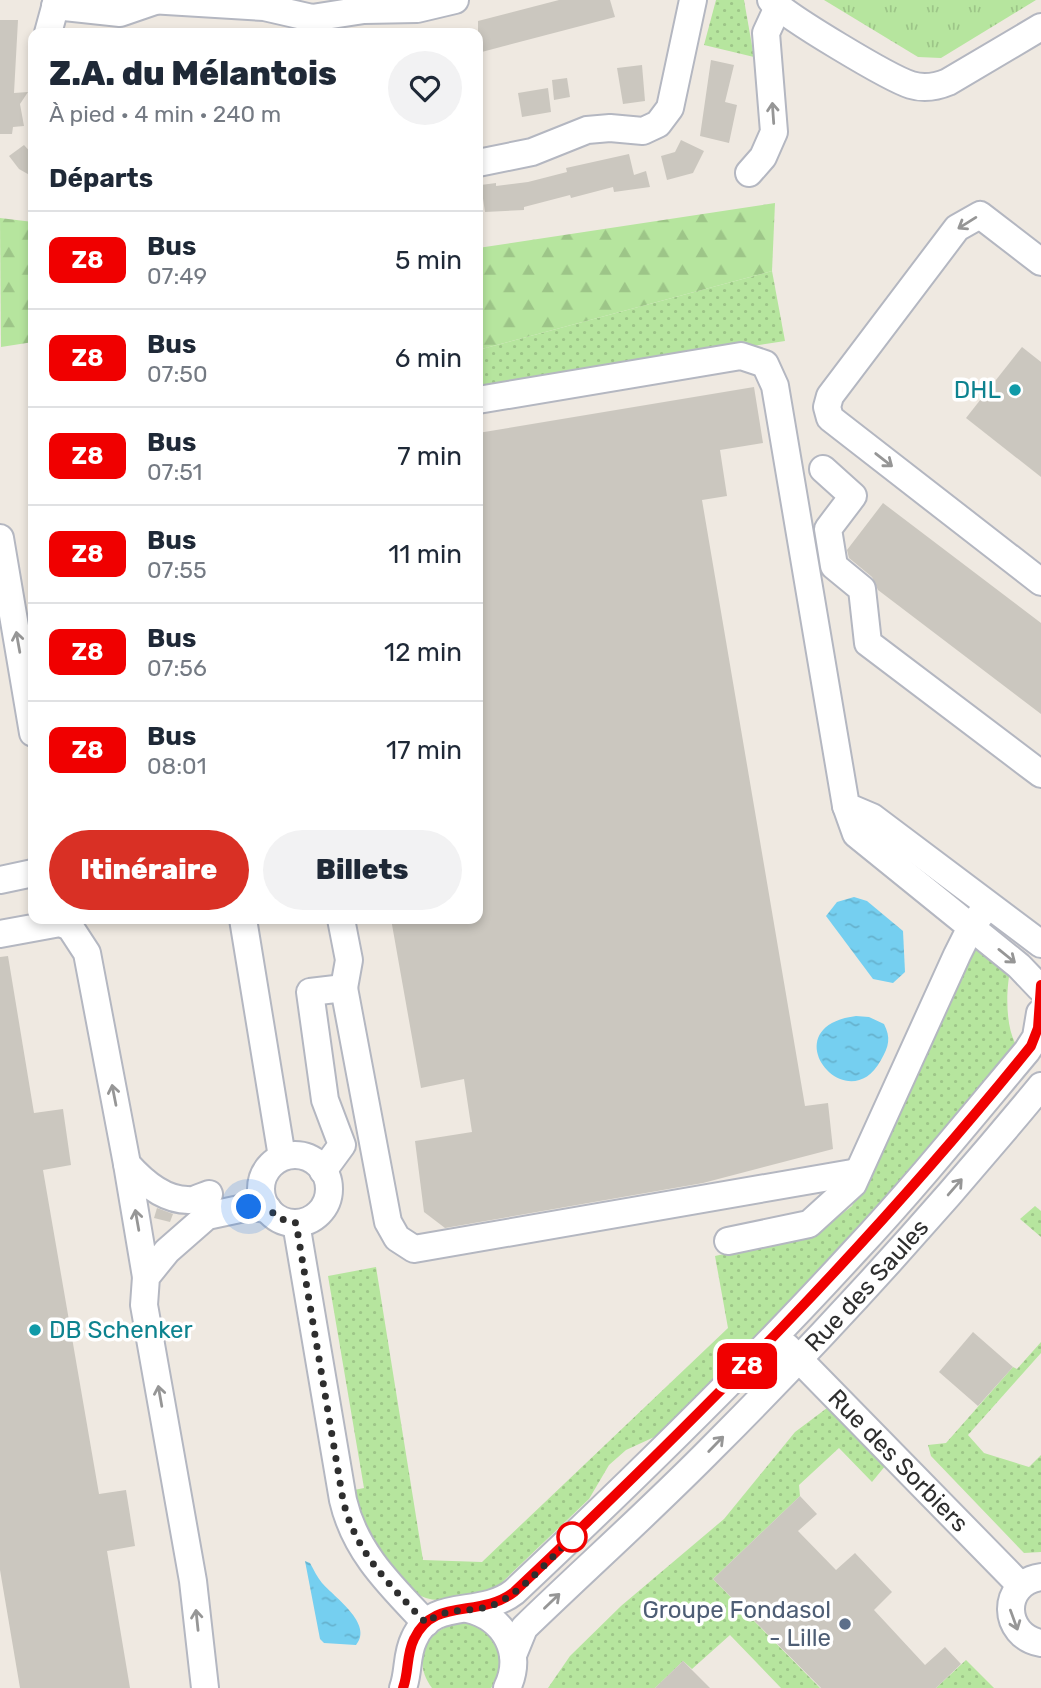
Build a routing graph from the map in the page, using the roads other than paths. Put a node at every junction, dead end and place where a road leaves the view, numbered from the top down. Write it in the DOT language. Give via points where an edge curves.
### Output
graph roads {
  1 [pos="455,0"];
  2 [pos="693,0"];
  3 [pos="153,1"];
  4 [pos="56,3"];
  5 [pos="775,3"];
  6 [pos="1041,27"];
  7 [pos="49,28"];
  8 [pos="483,162"];
  9 [pos="749,173"];
  10 [pos="1041,262"];
  11 [pos="483,399"];
  12 [pos="823,470"];
  13 [pos="0,538"];
  14 [pos="1041,582"];
  15 [pos="28,703"];
  16 [pos="1041,774"];
  17 [pos="846,806"];
  18 [pos="28,874"];
  19 [pos="0,880"];
  20 [pos="988,905"];
  21 [pos="54,924"];
  22 [pos="62,924"];
  23 [pos="244,924"];
  24 [pos="342,924"];
  25 [pos="971,927"];
  26 [pos="0,933"];
  27 [pos="1041,944"];
  28 [pos="344,988"];
  29 [pos="1041,1000"];
  30 [pos="1041,1086"];
  31 [pos="122,1137"];
  32 [pos="127,1164"];
  33 [pos="273,1166"];
  34 [pos="323,1171"];
  35 [pos="858,1172"];
  36 [pos="209,1194"];
  37 [pos="268,1209"];
  38 [pos="296,1223"];
  39 [pos="727,1241"];
  40 [pos="146,1277"];
  41 [pos="776,1336"];
  42 [pos="798,1359"];
  43 [pos="1031,1581"];
  44 [pos="468,1609"];
  45 [pos="426,1623"];
  46 [pos="1041,1643"];
  47 [pos="513,1655"];
  48 [pos="409,1680"];
  49 [pos="205,1688"];
  50 [pos="507,1688"];
  1 -- 3 [label="street" via="417,9 364,10 312,18 264,7"];
  2 -- 8 [label="street" via="670,108 658,124 643,131 587,130 532,152"];
  3 -- 4 [label="street" via="120,13"];
  4 -- 7 [label="street"];
  5 -- 6 [label="street" via="895,77 927,87 948,82"];
  9 -- 5 [label="street, one-way" via="774,132 766,26"];
  10 -- 14 [label="street, one-way" via="980,215 968,219 830,396 827,407 830,418"];
  11 -- 17 [label="street" via="741,356 765,364 775,386"];
  12 -- 16 [label="street" via="853,496 828,529 834,566 862,589 868,643"];
  15 -- 13 [label="street, one-way"];
  17 -- 20 [label="street" via="872,817"];
  17 -- 25 [label="street" via="856,834"];
  18 -- 19 [label="street"];
  20 -- 25 [label="street"];
  20 -- 27 [label="street"];
  21 -- 26 [label="street, one-way"];
  31 -- 22 [label="street, one-way" via="87,953 70,927"];
  23 -- 33 [label="street"];
  24 -- 28 [label="street" via="349,960"];
  25 -- 29 [label="street, one-way"];
  25 -- 35 [label="street"];
  28 -- 34 [label="street" via="310,992 325,1100 342,1145"];
  28 -- 35 [label="street" via="388,1222 397,1238 414,1249"];
  29 -- 41 [label="street, Rue des Saules" via="1036,1037 1027,1051 855,1252"];
  42 -- 30 [label="street, Rue des Saules, one-way" via="890,1261"];
  31 -- 32 [label="street"];
  31 -- 36 [label="street" via="135,1161"];
  32 -- 36 [label="street" via="154,1189 188,1201"];
  40 -- 32 [label="street, one-way"];
  33 -- 34 [label="street" via="305,1156"];
  33 -- 36 [label="street" via="242,1191"];
  33 -- 37 [label="street" via="261,1193"];
  34 -- 38 [label="street" via="329,1187 325,1204 313,1217"];
  35 -- 39 [label="street" via="853,1184 809,1224"];
  37 -- 38 [label="street"];
  37 -- 40 [label="street" via="249,1207 207,1216 167,1251"];
  38 -- 45 [label="street" via="350,1528 370,1562"];
  49 -- 40 [label="street, one-way" via="193,1581 144,1305"];
  41 -- 42 [label="street, Rue des Sorbiers"];
  41 -- 44 [label="street, Rue des Saules" via="670,1444 503,1600"];
  42 -- 43 [label="street, Rue des Sorbiers"];
  47 -- 42 [label="street, Rue des Saules, one-way" via="524,1628 712,1449"];
  43 -- 46 [label="street, Rue des Sorbiers, one-way" via="1011,1602 1012,1621 1023,1637"];
  44 -- 45 [label="street, Rue des Saules" via="443,1612"];
  44 -- 47 [label="street" via="499,1625"];
  45 -- 48 [label="street" via="413,1640"];
  47 -- 50 [label="street, Rue des Saules"];
}
